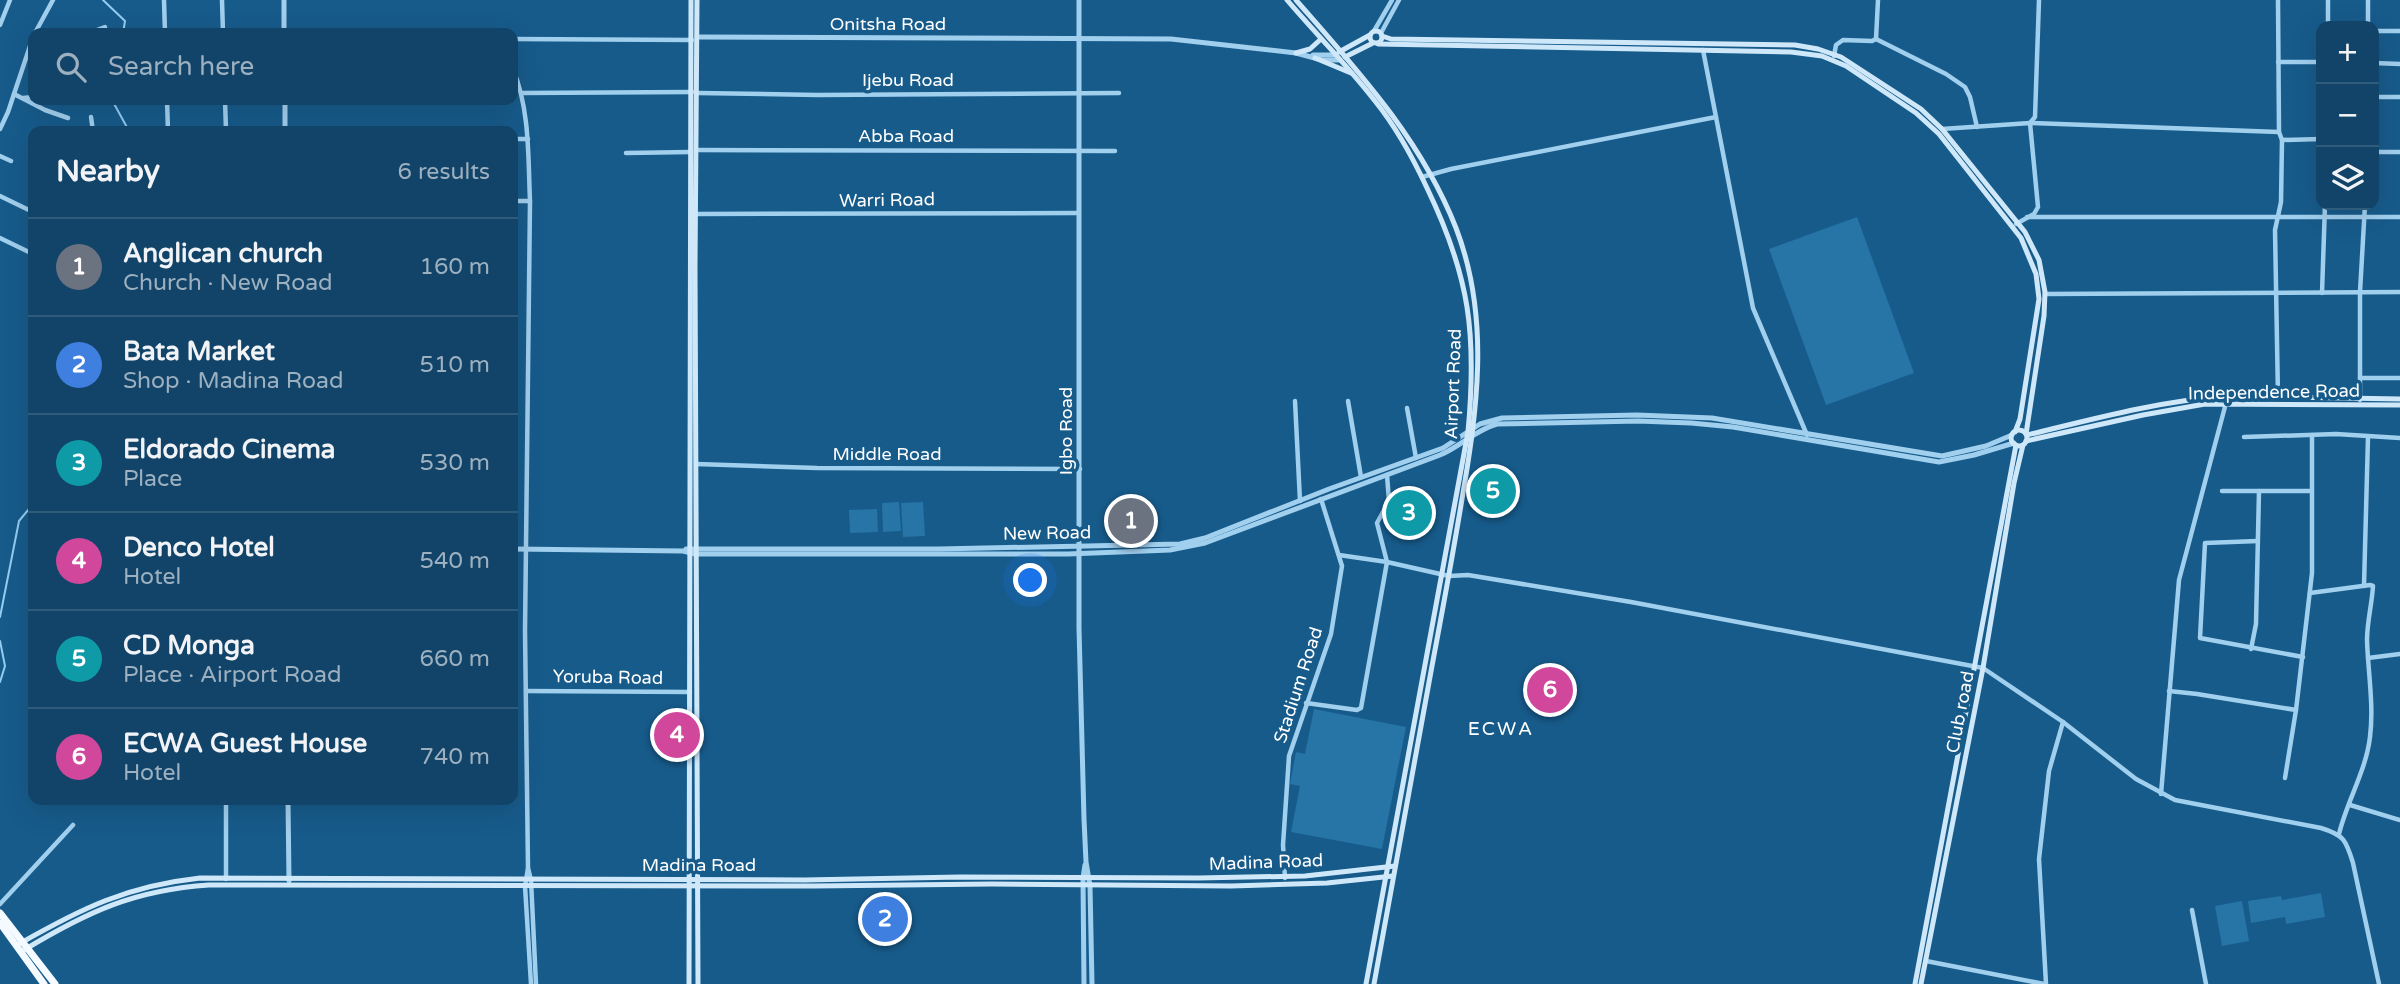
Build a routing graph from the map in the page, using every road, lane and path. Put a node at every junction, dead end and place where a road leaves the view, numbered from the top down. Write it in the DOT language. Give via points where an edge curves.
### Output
graph roads {
  1 [pos="10,0"];
  2 [pos="53,0"];
  3 [pos="164,0"];
  4 [pos="222,0"];
  5 [pos="284,0"];
  6 [pos="691,0"];
  7 [pos="697,0"];
  8 [pos="1079,0"];
  9 [pos="1287,0"];
  10 [pos="1296,0"];
  11 [pos="1392,0"];
  12 [pos="1399,0"];
  13 [pos="1878,0"];
  14 [pos="2039,0"];
  15 [pos="2278,0"];
  16 [pos="2328,0"];
  17 [pos="2368,0"];
  18 [pos="2328,21"];
  19 [pos="2368,21"];
  20 [pos="0,25"];
  21 [pos="106,27"];
  22 [pos="38,28"];
  23 [pos="103,28"];
  24 [pos="165,28"];
  25 [pos="223,28"];
  26 [pos="284,28"];
  27 [pos="2379,31"];
  28 [pos="2400,31"];
  29 [pos="1377,34"];
  30 [pos="1079,37"];
  31 [pos="518,39"];
  32 [pos="695,39"];
  33 [pos="1321,39"];
  34 [pos="1876,39"];
  35 [pos="1376,43"];
  36 [pos="1703,50"];
  37 [pos="1296,53"];
  38 [pos="1338,53"];
  39 [pos="1307,55"];
  40 [pos="1834,57"];
  41 [pos="1315,58"];
  42 [pos="1343,58"];
  43 [pos="28,60"];
  44 [pos="2278,62"];
  45 [pos="2316,62"];
  46 [pos="2379,64"];
  47 [pos="2400,64"];
  48 [pos="1352,73"];
  49 [pos="518,82"];
  50 [pos="695,92"];
  51 [pos="522,93"];
  52 [pos="1079,93"];
  53 [pos="1119,93"];
  54 [pos="14,94"];
  55 [pos="28,97"];
  56 [pos="2379,97"];
  57 [pos="2400,97"];
  58 [pos="22,98"];
  59 [pos="28,101"];
  60 [pos="35,105"];
  61 [pos="167,105"];
  62 [pos="225,105"];
  63 [pos="285,105"];
  64 [pos="91,117"];
  65 [pos="1716,117"];
  66 [pos="68,118"];
  67 [pos="2031,123"];
  68 [pos="92,126"];
  69 [pos="168,126"];
  70 [pos="226,126"];
  71 [pos="285,126"];
  72 [pos="1977,127"];
  73 [pos="0,129"];
  74 [pos="1942,129"];
  75 [pos="2279,132"];
  76 [pos="518,139"];
  77 [pos="528,139"];
  78 [pos="2316,139"];
  79 [pos="2282,140"];
  80 [pos="1080,150"];
  81 [pos="694,151"];
  82 [pos="1115,151"];
  83 [pos="2379,152"];
  84 [pos="2400,152"];
  85 [pos="626,153"];
  86 [pos="0,156"];
  87 [pos="11,161"];
  88 [pos="1431,174"];
  89 [pos="1422,177"];
  90 [pos="0,196"];
  91 [pos="518,201"];
  92 [pos="530,201"];
  93 [pos="28,210"];
  94 [pos="2325,210"];
  95 [pos="2365,210"];
  96 [pos="1077,213"];
  97 [pos="696,214"];
  98 [pos="2364,216"];
  99 [pos="2027,217"];
  100 [pos="2324,217"];
  101 [pos="2400,217"];
  102 [pos="2278,219"];
  103 [pos="2016,224"];
  104 [pos="0,239"];
  105 [pos="28,252"];
  106 [pos="1465,258"];
  107 [pos="1458,260"];
  108 [pos="2360,292"];
  109 [pos="2400,292"];
  110 [pos="2322,293"];
  111 [pos="2276,294"];
  112 [pos="2045,295"];
  113 [pos="692,304"];
  114 [pos="2039,329"];
  115 [pos="2360,378"];
  116 [pos="2400,378"];
  117 [pos="2278,397"];
  118 [pos="2400,399"];
  119 [pos="1295,401"];
  120 [pos="1348,401"];
  121 [pos="2360,402"];
  122 [pos="2226,403"];
  123 [pos="2400,405"];
  124 [pos="1407,408"];
  125 [pos="1472,432"];
  126 [pos="2013,433"];
  127 [pos="2312,435"];
  128 [pos="1807,437"];
  129 [pos="2244,437"];
  130 [pos="2368,437"];
  131 [pos="2400,438"];
  132 [pos="1466,440"];
  133 [pos="2022,441"];
  134 [pos="1416,458"];
  135 [pos="1942,459"];
  136 [pos="695,464"];
  137 [pos="1080,468"];
  138 [pos="1387,471"];
  139 [pos="1361,477"];
  140 [pos="2222,491"];
  141 [pos="2259,491"];
  142 [pos="2311,491"];
  143 [pos="1330,492"];
  144 [pos="1321,498"];
  145 [pos="1300,501"];
  146 [pos="1245,526"];
  147 [pos="2258,541"];
  148 [pos="518,549"];
  149 [pos="526,549"];
  150 [pos="1080,550"];
  151 [pos="690,551"];
  152 [pos="1339,555"];
  153 [pos="1387,562"];
  154 [pos="1442,574"];
  155 [pos="1449,576"];
  156 [pos="2364,586"];
  157 [pos="2310,593"];
  158 [pos="2251,649"];
  159 [pos="2400,654"];
  160 [pos="2303,657"];
  161 [pos="2368,658"];
  162 [pos="1974,666"];
  163 [pos="1983,668"];
  164 [pos="526,691"];
  165 [pos="2169,691"];
  166 [pos="690,692"];
  167 [pos="1306,703"];
  168 [pos="2296,710"];
  169 [pos="2063,722"];
  170 [pos="2285,778"];
  171 [pos="2161,794"];
  172 [pos="226,805"];
  173 [pos="288,805"];
  174 [pos="2350,805"];
  175 [pos="2400,820"];
  176 [pos="72,825"];
  177 [pos="2339,834"];
  178 [pos="1395,866"];
  179 [pos="1386,867"];
  180 [pos="1285,876"];
  181 [pos="1393,876"];
  182 [pos="940,877"];
  183 [pos="1086,878"];
  184 [pos="1384,878"];
  185 [pos="226,882"];
  186 [pos="289,882"];
  187 [pos="528,883"];
  188 [pos="693,883"];
  189 [pos="941,884"];
  190 [pos="1286,884"];
  191 [pos="1083,886"];
  192 [pos="1090,886"];
  193 [pos="0,904"];
  194 [pos="2192,910"];
  195 [pos="0,913"];
  196 [pos="0,923"];
  197 [pos="23,946"];
  198 [pos="1926,961"];
  199 [pos="1921,968"];
  200 [pos="44,984"];
  201 [pos="55,984"];
  202 [pos="533,984"];
  203 [pos="689,984"];
  204 [pos="698,984"];
  205 [pos="1084,984"];
  206 [pos="1091,984"];
  207 [pos="1366,984"];
  208 [pos="1374,984"];
  209 [pos="1915,984"];
  210 [pos="1922,984"];
  211 [pos="2045,984"];
  212 [pos="2206,984"];
  213 [pos="2379,984"];
  1 -- 20 [label="street"];
  2 -- 22 [label="street"];
  3 -- 24 [label="street"];
  4 -- 25 [label="street"];
  5 -- 26 [label="street"];
  6 -- 32 [label="main road"];
  7 -- 32 [label="main road"];
  8 -- 30 [label="street, Igbo Road"];
  9 -- 33 [label="main road, Airport Road"];
  10 -- 38 [label="main road, Airport Road"];
  11 -- 29 [label="street"];
  12 -- 29 [label="street"];
  13 -- 34 [label="street"];
  14 -- 67 [label="street" via="2035,117"];
  15 -- 44 [label="street"];
  16 -- 18 [label="street"];
  17 -- 19 [label="street"];
  21 -- 23 [label="street"];
  27 -- 28 [label="street"];
  29 -- 35 [label="main road" via="1381,41"];
  29 -- 35 [label="main road" via="1370,40"];
  29 -- 38 [label="main road"];
  29 -- 40 [label="main road" via="1391,39 1794,45 1818,48"];
  30 -- 32 [label="street, Onitsha Road"];
  30 -- 37 [label="street, Onitsha Road" via="1183,39"];
  30 -- 52 [label="street, Igbo Road"];
  31 -- 32 [label="street, Onitsha Road"];
  32 -- 50 [label="main road"];
  33 -- 37 [label="main road" via="1310,50"];
  33 -- 38 [label="main road, Airport Road"];
  34 -- 40 [label="street" via="1839,41"];
  34 -- 72 [label="street" via="1960,82 1970,97"];
  35 -- 36 [label="main road"];
  35 -- 42 [label="main road"];
  36 -- 40 [label="main road"];
  36 -- 65 [label="street"];
  37 -- 39 [label="street, Onitsha Road"];
  38 -- 39 [label="street"];
  38 -- 42 [label="main road, Airport Road"];
  39 -- 41 [label="street"];
  40 -- 74 [label="main road" via="1861,68"];
  40 -- 103 [label="main road" via="1928,124"];
  41 -- 42 [label="street"];
  41 -- 48 [label="main road"];
  42 -- 48 [label="main road, Airport Road"];
  42 -- 88 [label="main road, Airport Road" via="1407,134"];
  43 -- 54 [label="street"];
  44 -- 45 [label="street"];
  44 -- 75 [label="street"];
  46 -- 47 [label="street"];
  48 -- 89 [label="main road, Airport Road" via="1377,102"];
  49 -- 51 [label="street"];
  50 -- 51 [label="street, Ijebu Road"];
  50 -- 52 [label="street, Ijebu Road"];
  50 -- 81 [label="main road"];
  51 -- 77 [label="street"];
  52 -- 53 [label="street, Ijebu Road"];
  52 -- 80 [label="street, Igbo Road"];
  54 -- 58 [label="street"];
  54 -- 73 [label="street"];
  55 -- 58 [label="street"];
  56 -- 57 [label="street"];
  58 -- 59 [label="street"];
  60 -- 66 [label="street"];
  61 -- 69 [label="street"];
  62 -- 70 [label="street"];
  63 -- 71 [label="street"];
  64 -- 68 [label="street"];
  65 -- 88 [label="street"];
  65 -- 128 [label="street" via="1753,308"];
  67 -- 72 [label="street"];
  67 -- 75 [label="street"];
  67 -- 99 [label="street" via="2038,207"];
  72 -- 74 [label="street"];
  74 -- 103 [label="main road"];
  75 -- 79 [label="street"];
  76 -- 77 [label="street"];
  77 -- 92 [label="street"];
  78 -- 79 [label="street"];
  79 -- 102 [label="street"];
  80 -- 81 [label="street, Abba Road"];
  80 -- 82 [label="street, Abba Road"];
  80 -- 96 [label="street, Igbo Road"];
  81 -- 85 [label="street, Abba Road"];
  81 -- 97 [label="main road"];
  81 -- 113 [label="main road"];
  83 -- 84 [label="street"];
  86 -- 87 [label="street"];
  88 -- 89 [label="street"];
  88 -- 106 [label="main road, Airport Road"];
  89 -- 107 [label="main road, Airport Road"];
  90 -- 93 [label="street"];
  91 -- 92 [label="street"];
  92 -- 149 [label="street"];
  94 -- 100 [label="street"];
  95 -- 98 [label="street"];
  96 -- 97 [label="street, Warri Road"];
  96 -- 137 [label="street, Igbo Road"];
  97 -- 113 [label="main road"];
  98 -- 100 [label="street"];
  98 -- 101 [label="street"];
  98 -- 108 [label="street"];
  99 -- 102 [label="street"];
  99 -- 103 [label="street"];
  100 -- 102 [label="street"];
  100 -- 110 [label="street"];
  102 -- 111 [label="street"];
  103 -- 112 [label="main road" via="2039,260"];
  103 -- 114 [label="main road" via="2036,274"];
  104 -- 105 [label="street"];
  106 -- 107 [label="main road"];
  106 -- 125 [label="main road, Airport Road" via="1477,328 1478,394"];
  107 -- 125 [label="main road, Airport Road" via="1472,351"];
  108 -- 109 [label="street"];
  108 -- 110 [label="street"];
  108 -- 115 [label="street"];
  110 -- 111 [label="street"];
  111 -- 112 [label="street"];
  111 -- 117 [label="street"];
  112 -- 114 [label="main road"];
  113 -- 136 [label="main road"];
  113 -- 151 [label="main road"];
  114 -- 126 [label="main road"];
  114 -- 133 [label="main road"];
  115 -- 116 [label="street"];
  115 -- 121 [label="street"];
  117 -- 121 [label="main road, Independence Road"];
  117 -- 133 [label="main road, Independence Road" via="2227,396 2140,408"];
  118 -- 121 [label="main road, Independence Road"];
  119 -- 145 [label="street"];
  120 -- 139 [label="street"];
  121 -- 122 [label="main road, Independence Road"];
  121 -- 123 [label="main road, Independence Road"];
  122 -- 133 [label="main road, Independence Road" via="2185,406"];
  122 -- 165 [label="street" via="2183,559"];
  124 -- 134 [label="street"];
  125 -- 128 [label="street" via="1497,424 1638,421"];
  125 -- 132 [label="street, New Road"];
  125 -- 134 [label="street, New Road"];
  125 -- 155 [label="main road, Airport Road"];
  126 -- 133 [label="main road"];
  126 -- 133 [label="main road" via="2020,430"];
  126 -- 135 [label="street"];
  127 -- 129 [label="street"];
  127 -- 130 [label="street"];
  127 -- 142 [label="street"];
  128 -- 135 [label="street"];
  130 -- 131 [label="street"];
  130 -- 156 [label="street"];
  132 -- 138 [label="street, New Road" via="1447,452"];
  132 -- 154 [label="main road, Airport Road"];
  133 -- 135 [label="street"];
  133 -- 162 [label="main road"];
  133 -- 163 [label="main road, Club road"];
  134 -- 138 [label="street, New Road"];
  136 -- 137 [label="street, Middle Road"];
  136 -- 151 [label="main road"];
  137 -- 150 [label="street, Igbo Road"];
  138 -- 139 [label="street, New Road"];
  138 -- 143 [label="street, New Road"];
  138 -- 153 [label="street" via="1389,501 1377,523"];
  139 -- 143 [label="street, New Road"];
  140 -- 141 [label="street"];
  141 -- 142 [label="street"];
  141 -- 147 [label="street"];
  142 -- 157 [label="street"];
  143 -- 144 [label="street, New Road"];
  143 -- 145 [label="street, New Road"];
  144 -- 146 [label="street, New Road"];
  144 -- 152 [label="street, Stadium Road"];
  145 -- 146 [label="street, New Road"];
  146 -- 150 [label="street, New Road" via="1191,545"];
  147 -- 158 [label="street"];
  147 -- 158 [label="street" via="2205,543 2200,638"];
  148 -- 149 [label="street, New Road"];
  149 -- 151 [label="street, New Road"];
  149 -- 164 [label="street"];
  150 -- 151 [label="street, New Road"];
  150 -- 183 [label="street, Igbo Road"];
  151 -- 166 [label="main road"];
  151 -- 188 [label="main road"];
  152 -- 153 [label="street"];
  152 -- 167 [label="street, Stadium Road" via="1342,578 1333,624"];
  153 -- 154 [label="street"];
  153 -- 167 [label="street" via="1361,708"];
  154 -- 155 [label="street"];
  154 -- 179 [label="main road, Airport Road"];
  155 -- 162 [label="street" via="1468,575 1631,602"];
  155 -- 178 [label="main road, Airport Road"];
  156 -- 157 [label="street"];
  156 -- 161 [label="street" via="2374,586"];
  157 -- 160 [label="street"];
  158 -- 160 [label="street"];
  159 -- 161 [label="street"];
  160 -- 168 [label="street"];
  161 -- 174 [label="street" via="2371,734"];
  162 -- 163 [label="street"];
  162 -- 199 [label="main road"];
  163 -- 169 [label="street"];
  163 -- 198 [label="main road, Club road"];
  164 -- 166 [label="street, Yoruba Road"];
  164 -- 187 [label="street"];
  165 -- 168 [label="street"];
  165 -- 171 [label="street"];
  166 -- 188 [label="main road"];
  167 -- 180 [label="street, Stadium Road" via="1287,770"];
  168 -- 170 [label="street"];
  169 -- 171 [label="street"];
  169 -- 211 [label="street" via="2049,771 2039,859"];
  171 -- 177 [label="street"];
  172 -- 185 [label="street"];
  173 -- 186 [label="street"];
  174 -- 175 [label="street"];
  174 -- 177 [label="street"];
  176 -- 193 [label="street"];
  177 -- 213 [label="street" via="2349,848"];
  178 -- 179 [label="main road, Madina Road"];
  178 -- 181 [label="main road, Airport Road"];
  179 -- 180 [label="main road, Madina Road"];
  179 -- 184 [label="main road, Airport Road"];
  180 -- 183 [label="main road, Madina Road"];
  180 -- 190 [label="street, Stadium Road"];
  181 -- 184 [label="main road, Madina Road"];
  181 -- 208 [label="main road, Airport Road"];
  182 -- 183 [label="main road, Madina Road"];
  182 -- 188 [label="main road, Madina Road"];
  182 -- 189 [label="street"];
  183 -- 191 [label="street, Igbo Road"];
  183 -- 192 [label="street, Igbo Road"];
  184 -- 190 [label="main road, Madina Road"];
  184 -- 207 [label="main road, Airport Road"];
  185 -- 186 [label="main road, Madina Road"];
  185 -- 197 [label="main road, Madina Road" via="120,901"];
  186 -- 187 [label="main road, Madina Road"];
  187 -- 188 [label="main road, Madina Road"];
  187 -- 202 [label="street"];
  188 -- 189 [label="main road, Madina Road"];
  188 -- 203 [label="main road"];
  188 -- 204 [label="main road"];
  189 -- 191 [label="main road, Madina Road"];
  190 -- 192 [label="main road, Madina Road"];
  191 -- 192 [label="main road, Madina Road"];
  191 -- 205 [label="street, Igbo Road"];
  192 -- 206 [label="street, Igbo Road"];
  194 -- 212 [label="street"];
  195 -- 197 [label="highway"];
  196 -- 197 [label="highway"];
  197 -- 200 [label="highway"];
  197 -- 201 [label="highway"];
  198 -- 199 [label="main road, Club road"];
  198 -- 211 [label="street"];
  199 -- 209 [label="main road"];
  199 -- 210 [label="main road, Club road"];
}
